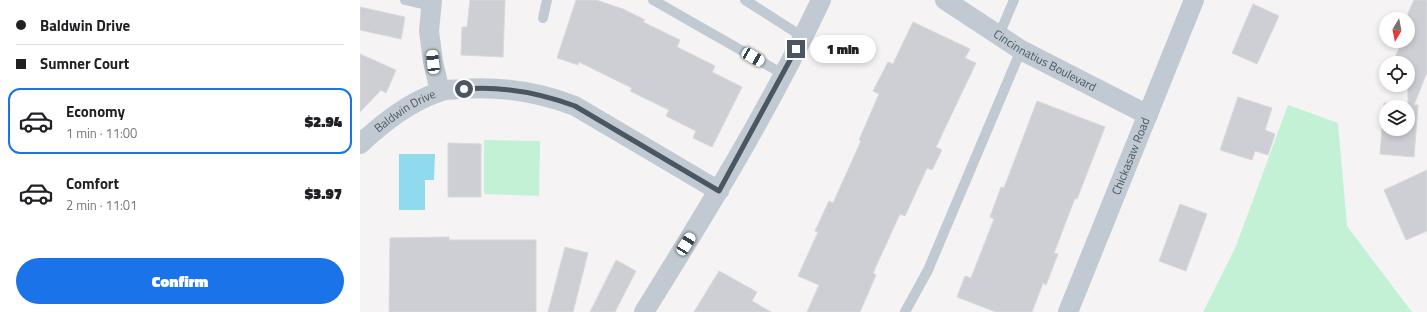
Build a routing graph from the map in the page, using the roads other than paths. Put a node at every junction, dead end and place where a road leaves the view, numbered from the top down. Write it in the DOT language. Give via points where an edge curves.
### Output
graph roads {
  1 [pos="404,0"];
  2 [pos="547,0"];
  3 [pos="653,0"];
  4 [pos="745,0"];
  5 [pos="820,0"];
  6 [pos="945,0"];
  7 [pos="1014,0"];
  8 [pos="1194,0"];
  9 [pos="432,3"];
  10 [pos="543,18"];
  11 [pos="999,35"];
  12 [pos="803,37"];
  13 [pos="1021,50"];
  14 [pos="783,74"];
  15 [pos="440,91"];
  16 [pos="1148,115"];
  17 [pos="360,144"];
  18 [pos="719,191"];
  19 [pos="644,312"];
  20 [pos="905,312"];
  21 [pos="1068,312"];
  1 -- 9 [label="lane"];
  2 -- 10 [label="lane"];
  3 -- 14 [label="lane"];
  4 -- 12 [label="lane"];
  5 -- 12 [label="street"];
  6 -- 11 [label="street, Cincinnatius Boulevard"];
  7 -- 11 [label="lane"];
  8 -- 16 [label="street, Chickasaw Road"];
  9 -- 15 [label="street" via="430,31 433,62"];
  11 -- 13 [label="street, Cincinnatius Boulevard"];
  12 -- 14 [label="street"];
  13 -- 16 [label="street, Cincinnatius Boulevard"];
  13 -- 20 [label="lane" via="928,270"];
  14 -- 18 [label="street"];
  15 -- 17 [label="street, Baldwin Drive" via="412,104 378,127"];
  15 -- 18 [label="street, Baldwin Drive" via="496,89 556,99 575,106"];
  16 -- 21 [label="street, Chickasaw Road"];
  18 -- 19 [label="street"];
}
